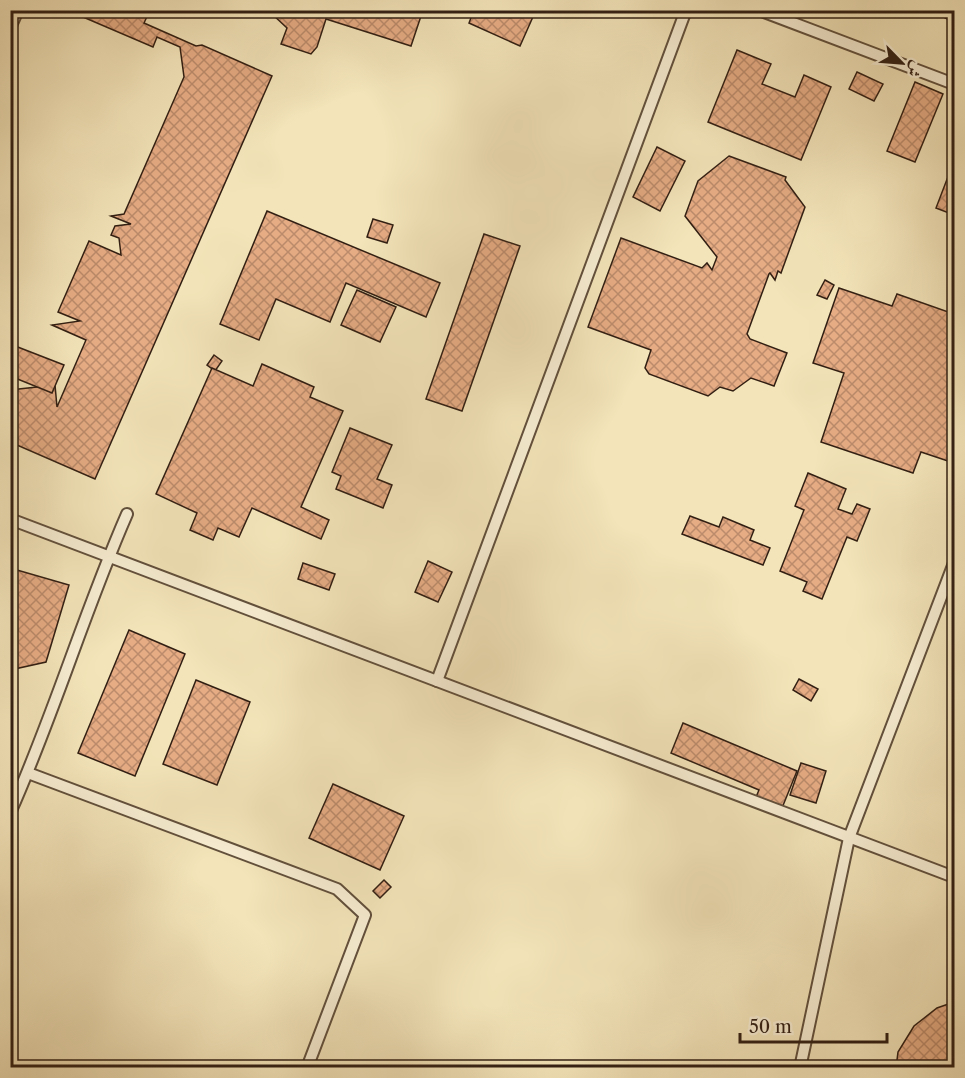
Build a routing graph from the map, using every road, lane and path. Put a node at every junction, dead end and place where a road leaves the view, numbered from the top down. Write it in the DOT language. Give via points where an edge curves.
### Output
graph roads {
  1 [pos="18,10"];
  2 [pos="686,10"];
  3 [pos="759,10"];
  4 [pos="10,28"];
  5 [pos="954,84"];
  6 [pos="127,514"];
  7 [pos="10,519"];
  8 [pos="108,556"];
  9 [pos="954,563"];
  10 [pos="436,681"];
  11 [pos="28,773"];
  12 [pos="10,813"];
  13 [pos="849,838"];
  14 [pos="954,877"];
  15 [pos="307,1068"];
  16 [pos="800,1068"];
  1 -- 4 [label="lane"];
  2 -- 10 [label="lane"];
  3 -- 5 [label="lane"];
  6 -- 8 [label="lane"];
  7 -- 8 [label="lane"];
  8 -- 10 [label="lane"];
  8 -- 11 [label="lane"];
  9 -- 13 [label="lane"];
  10 -- 13 [label="lane"];
  11 -- 12 [label="lane"];
  11 -- 15 [label="lane" via="337,889 365,915"];
  13 -- 14 [label="lane"];
  13 -- 16 [label="lane"];
}
